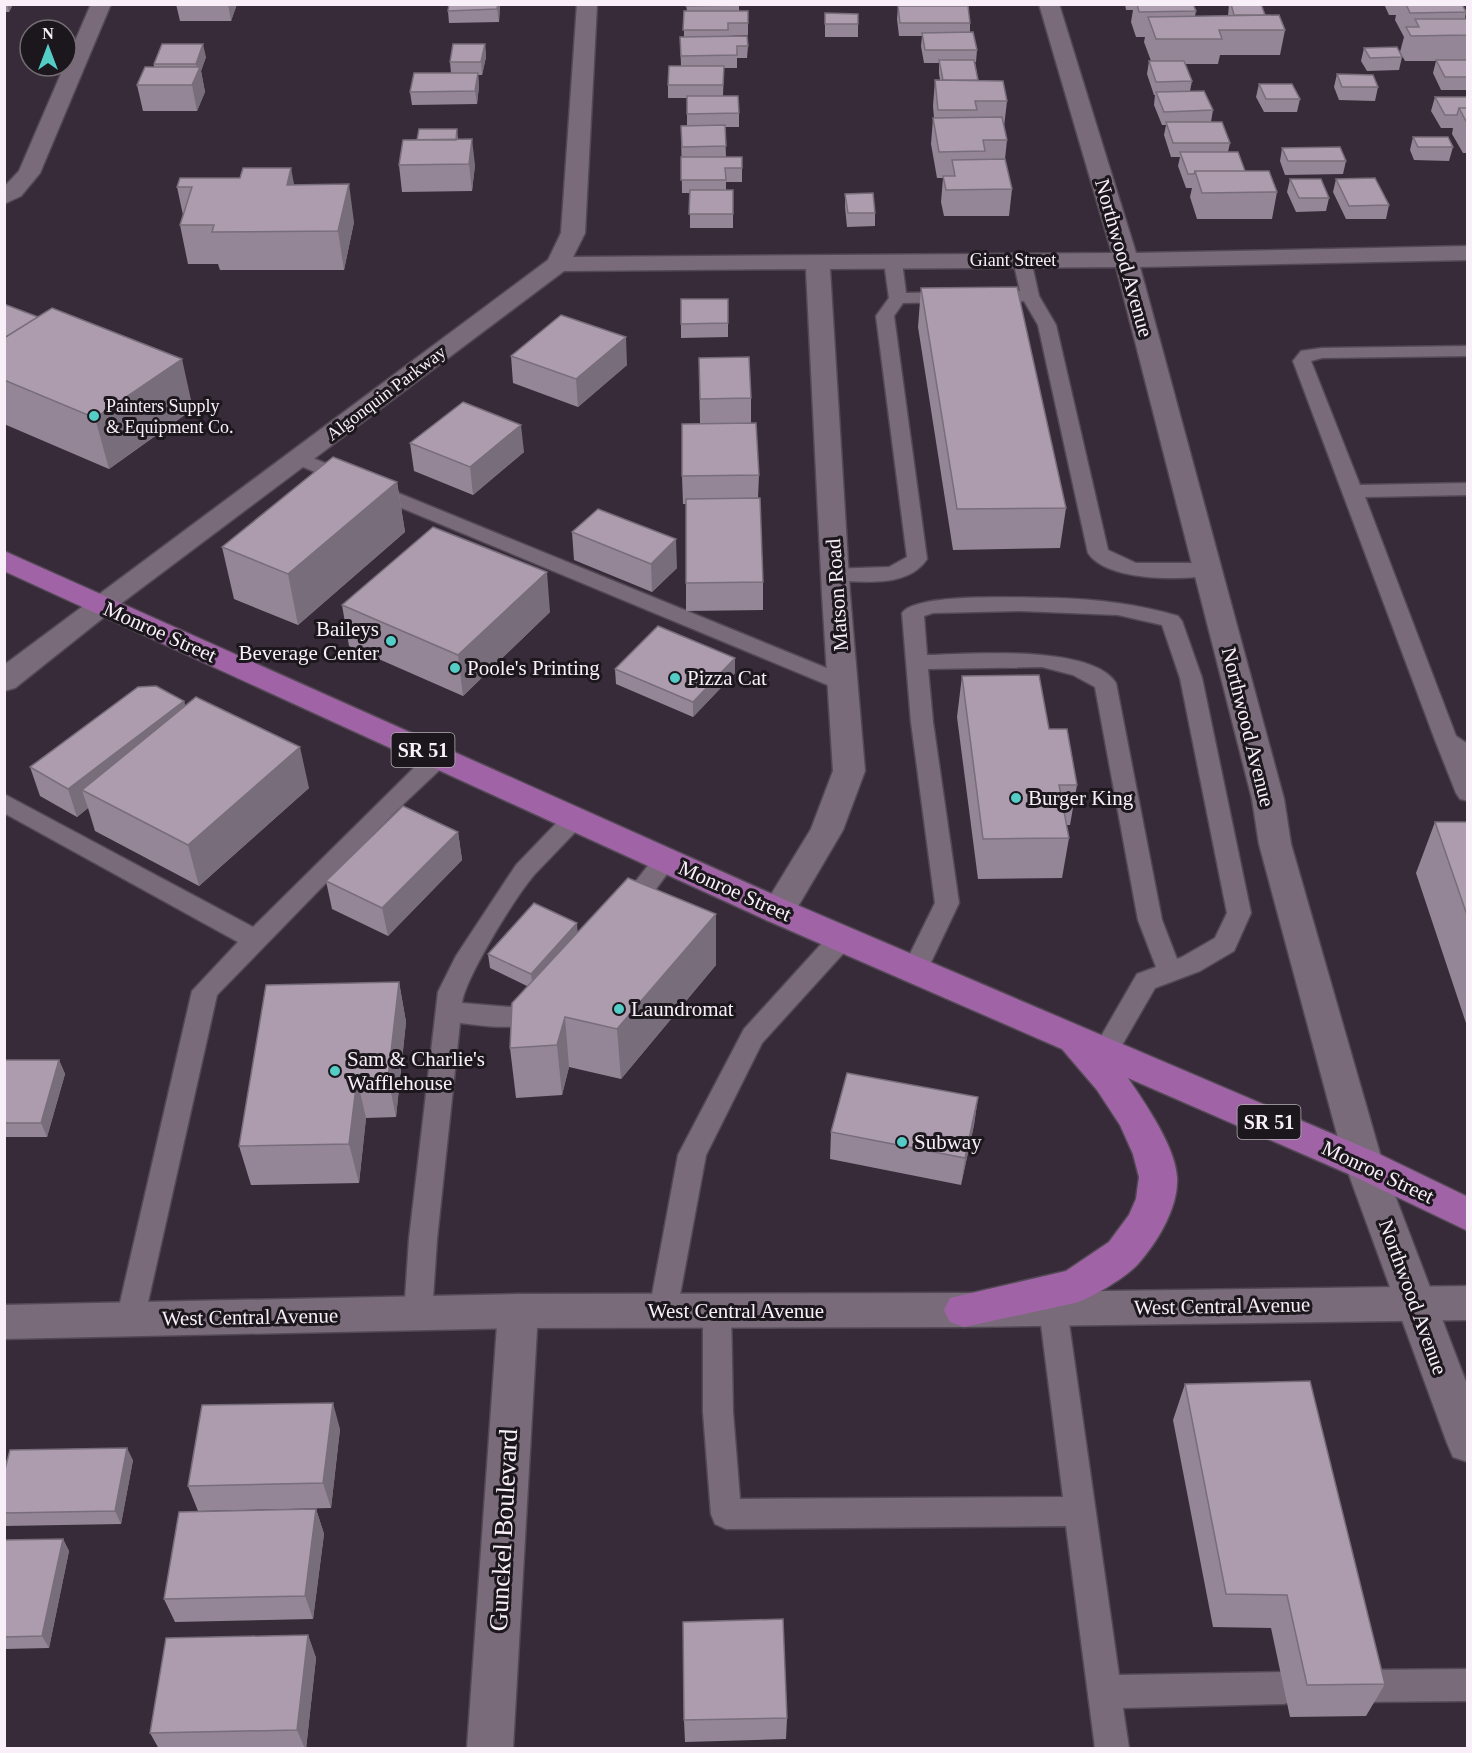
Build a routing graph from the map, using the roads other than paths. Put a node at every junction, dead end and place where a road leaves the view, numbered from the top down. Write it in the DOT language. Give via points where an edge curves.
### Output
graph roads {
  1 [pos="101,4"];
  2 [pos="587,4"];
  3 [pos="1049,4"];
  4 [pos="4,197"];
  5 [pos="1467,253"];
  6 [pos="1022,260"];
  7 [pos="1125,260"];
  8 [pos="818,262"];
  9 [pos="892,262"];
  10 [pos="558,264"];
  11 [pos="1030,296"];
  12 [pos="898,297"];
  13 [pos="1467,351"];
  14 [pos="298,458"];
  15 [pos="1467,489"];
  16 [pos="1353,491"];
  17 [pos="4,560"];
  18 [pos="1208,569"];
  19 [pos="835,574"];
  20 [pos="102,605"];
  21 [pos="917,662"];
  22 [pos="4,681"];
  23 [pos="843,683"];
  24 [pos="1446,740"];
  25 [pos="1467,755"];
  26 [pos="439,758"];
  27 [pos="1467,793"];
  28 [pos="4,802"];
  29 [pos="574,819"];
  30 [pos="665,860"];
  31 [pos="778,911"];
  32 [pos="608,932"];
  33 [pos="842,938"];
  34 [pos="255,940"];
  35 [pos="915,970"];
  36 [pos="1170,972"];
  37 [pos="554,989"];
  38 [pos="451,1012"];
  39 [pos="1067,1035"];
  40 [pos="1105,1052"];
  41 [pos="1364,1164"];
  42 [pos="1467,1215"];
  43 [pos="1467,1303"];
  44 [pos="1414,1304"];
  45 [pos="1053,1309"];
  46 [pos="717,1310"];
  47 [pos="964,1310"];
  48 [pos="518,1311"];
  49 [pos="663,1311"];
  50 [pos="418,1314"];
  51 [pos="130,1320"];
  52 [pos="4,1322"];
  53 [pos="1467,1443"];
  54 [pos="1080,1511"];
  55 [pos="1467,1685"];
  56 [pos="1359,1686"];
  57 [pos="1284,1688"];
  58 [pos="1104,1692"];
  59 [pos="490,1749"];
  60 [pos="1112,1749"];
  1 -- 4 [label="street" via="28,172 14,191"];
  2 -- 10 [label="street, Algonquin Parkway" via="573,233"];
  3 -- 7 [label="street, Northwood Avenue"];
  5 -- 7 [label="street, Giant Street"];
  6 -- 7 [label="street, Giant Street"];
  6 -- 9 [label="street, Giant Street"];
  6 -- 11 [label="lane"];
  7 -- 18 [label="street, Northwood Avenue"];
  8 -- 9 [label="street, Giant Street"];
  8 -- 10 [label="street, Giant Street"];
  8 -- 19 [label="street, Matson Road"];
  9 -- 12 [label="lane"];
  10 -- 14 [label="street, Algonquin Parkway"];
  11 -- 12 [label="lane"];
  11 -- 18 [label="lane" via="1047,325 1098,553 1128,569"];
  12 -- 19 [label="lane" via="885,316 917,560 896,574"];
  13 -- 16 [label="lane" via="1307,355 1302,361"];
  14 -- 20 [label="street, Algonquin Parkway"];
  14 -- 23 [label="lane"];
  15 -- 16 [label="lane"];
  16 -- 24 [label="lane"];
  17 -- 20 [label="main road, Monroe Street / SR 51"];
  18 -- 41 [label="street, Northwood Avenue" via="1268,799 1275,844"];
  19 -- 23 [label="street, Matson Road"];
  20 -- 22 [label="street, Algonquin Parkway"];
  20 -- 26 [label="main road, Monroe Street / SR 51"];
  21 -- 35 [label="lane" via="947,903"];
  21 -- 36 [label="lane" via="1042,660 1080,669 1105,683 1150,920"];
  21 -- 36 [label="lane" via="913,613 931,606 1102,608 1156,615 1171,621 1191,678 1239,913 1225,944"];
  23 -- 31 [label="street, Matson Road" via="849,771 827,830"];
  24 -- 25 [label="lane"];
  24 -- 27 [label="lane"];
  26 -- 29 [label="main road, Monroe Street / SR 51"];
  26 -- 34 [label="lane"];
  28 -- 34 [label="lane"];
  29 -- 30 [label="main road, Monroe Street / SR 51"];
  29 -- 38 [label="lane" via="524,871 465,963 451,992"];
  30 -- 31 [label="main road, Monroe Street / SR 51"];
  30 -- 32 [label="lane"];
  31 -- 33 [label="main road, Monroe Street / SR 51"];
  33 -- 35 [label="main road, Monroe Street / SR 51"];
  33 -- 49 [label="lane" via="753,1036 692,1155"];
  34 -- 51 [label="lane" via="205,991"];
  35 -- 39 [label="main road, Monroe Street / SR 51"];
  36 -- 40 [label="lane" via="1146,981"];
  37 -- 38 [label="lane" via="531,1014 510,1017"];
  38 -- 50 [label="lane" via="423,1239"];
  39 -- 40 [label="main road, Monroe Street / SR 51"];
  39 -- 47 [label="main road" via="1110,1080 1134,1117 1158,1177 1155,1199 1145,1224 1123,1254 1075,1286"];
  40 -- 41 [label="main road, Monroe Street / SR 51"];
  41 -- 42 [label="main road, Monroe Street / SR 51"];
  41 -- 44 [label="street, Northwood Avenue"];
  43 -- 44 [label="street, West Central Avenue"];
  44 -- 45 [label="street, West Central Avenue"];
  44 -- 53 [label="street, Northwood Avenue"];
  45 -- 47 [label="street, West Central Avenue"];
  45 -- 54 [label="lane"];
  46 -- 47 [label="street, West Central Avenue"];
  46 -- 49 [label="street, West Central Avenue"];
  46 -- 54 [label="lane" via="718,1412 726,1514"];
  48 -- 49 [label="street, West Central Avenue"];
  48 -- 50 [label="street, West Central Avenue"];
  48 -- 59 [label="street, Gunckel Boulevard"];
  50 -- 51 [label="street, West Central Avenue"];
  51 -- 52 [label="street, West Central Avenue"];
  54 -- 58 [label="lane"];
  55 -- 56 [label="lane"];
  57 -- 58 [label="lane"];
  58 -- 60 [label="lane"];
}
